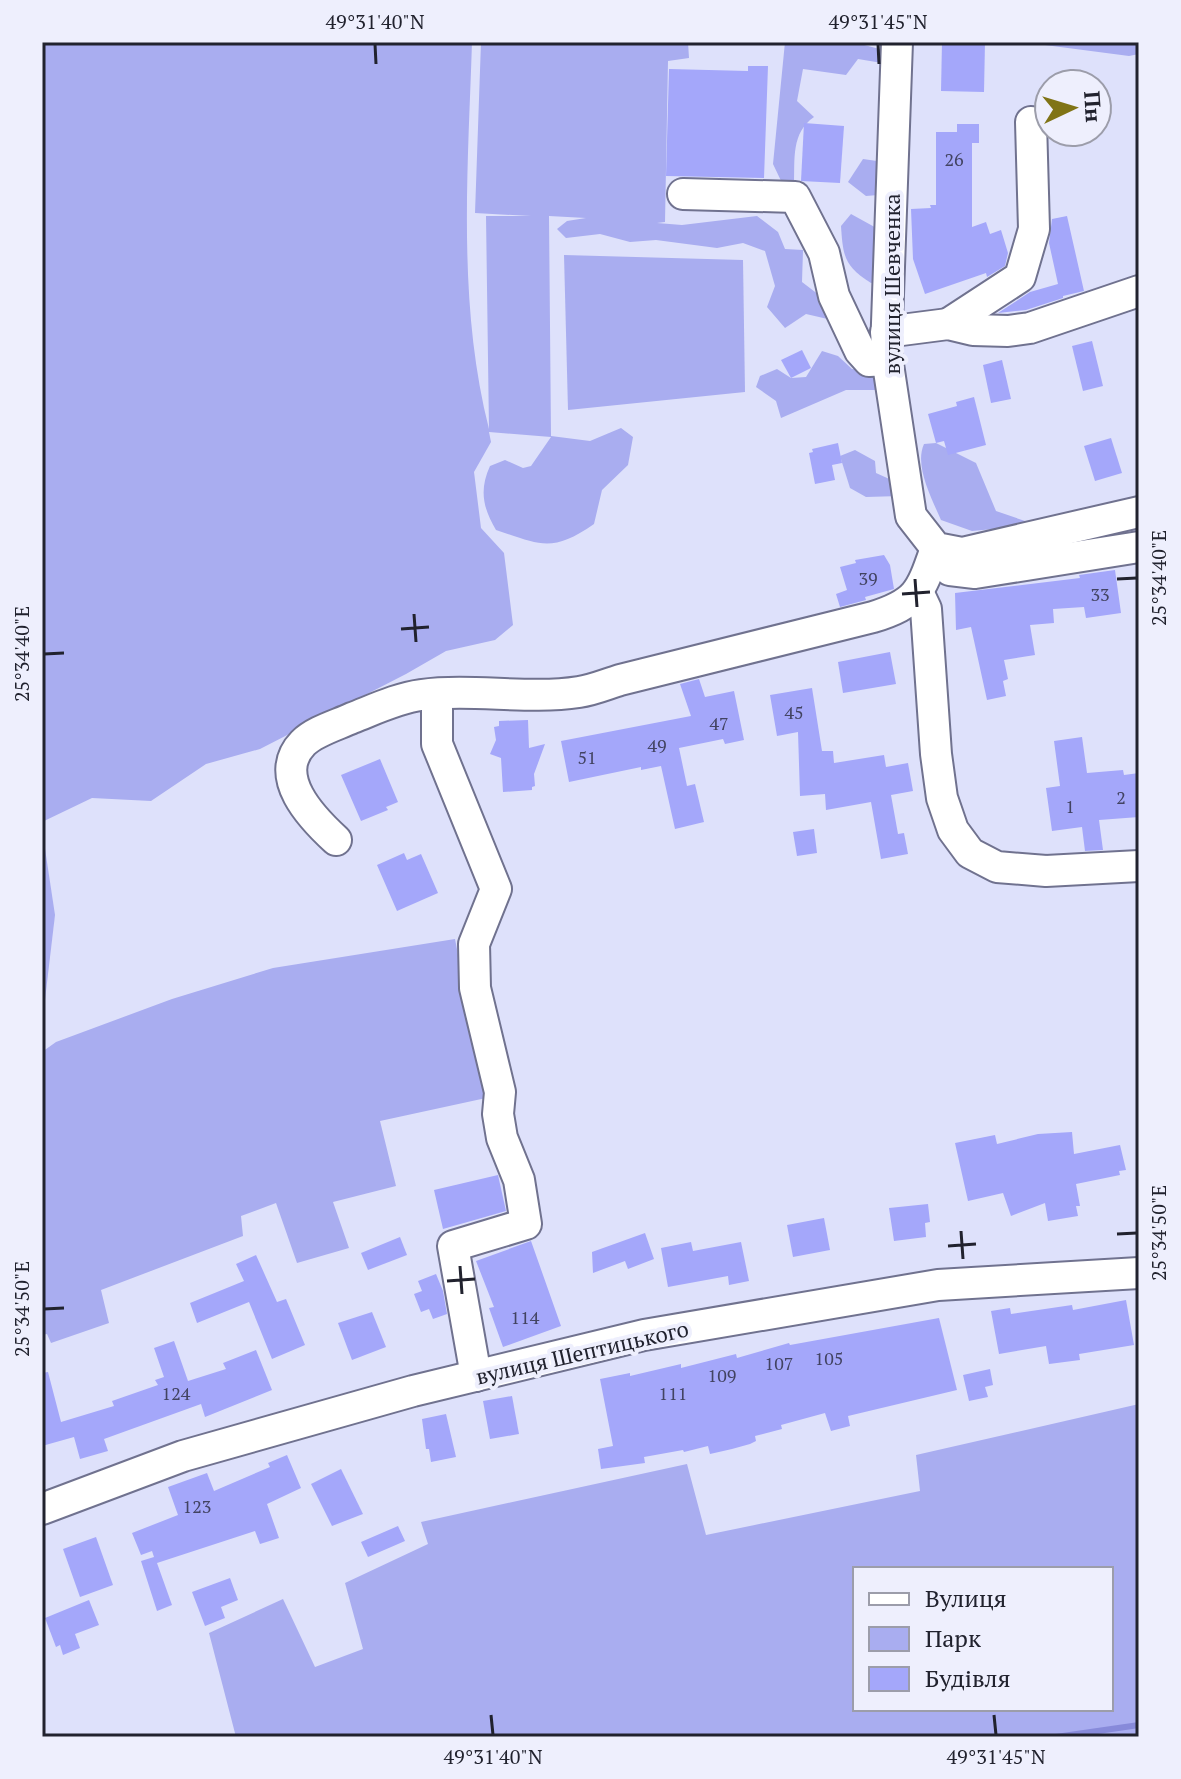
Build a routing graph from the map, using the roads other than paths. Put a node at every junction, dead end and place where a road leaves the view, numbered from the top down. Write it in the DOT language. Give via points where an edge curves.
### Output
graph roads {
  1 [pos="897,42"];
  2 [pos="1031,122"];
  3 [pos="683,194"];
  4 [pos="1139,291"];
  5 [pos="948,324"];
  6 [pos="886,346"];
  7 [pos="1139,512"];
  8 [pos="1139,547"];
  9 [pos="936,548"];
  10 [pos="918,592"];
  11 [pos="437,694"];
  12 [pos="336,840"];
  13 [pos="1139,866"];
  14 [pos="1139,1273"];
  15 [pos="476,1376"];
  16 [pos="42,1509"];
  1 -- 6 [label="street, вулиця Шевченка"];
  2 -- 5 [label="street" via="1034,229 1028,259 1020,277"];
  3 -- 6 [label="street" via="795,197 824,253 834,296 860,351 869,361"];
  4 -- 5 [label="street" via="1030,328 973,330"];
  5 -- 6 [label="street"];
  6 -- 9 [label="street, вулиця Шевченка" via="911,516"];
  7 -- 9 [label="street" via="962,553"];
  8 -- 9 [label="street, вулиця Шевченка" via="975,573 950,570"];
  9 -- 10 [label="street"];
  10 -- 11 [label="street" via="901,608 873,617 582,692"];
  10 -- 13 [label="street" via="926,609 942,798 953,830 970,853 997,867 1046,871"];
  11 -- 12 [label="street" via="366,713 303,744 291,765 294,787 316,822"];
  11 -- 15 [label="street" via="437,744 496,889 474,944 475,988 500,1092 502,1138 519,1180 526,1224 453,1246"];
  14 -- 15 [label="street, вулиця Шептицького" via="938,1285 644,1335"];
  15 -- 16 [label="street, вулиця Шептицького" via="183,1456"];
}
